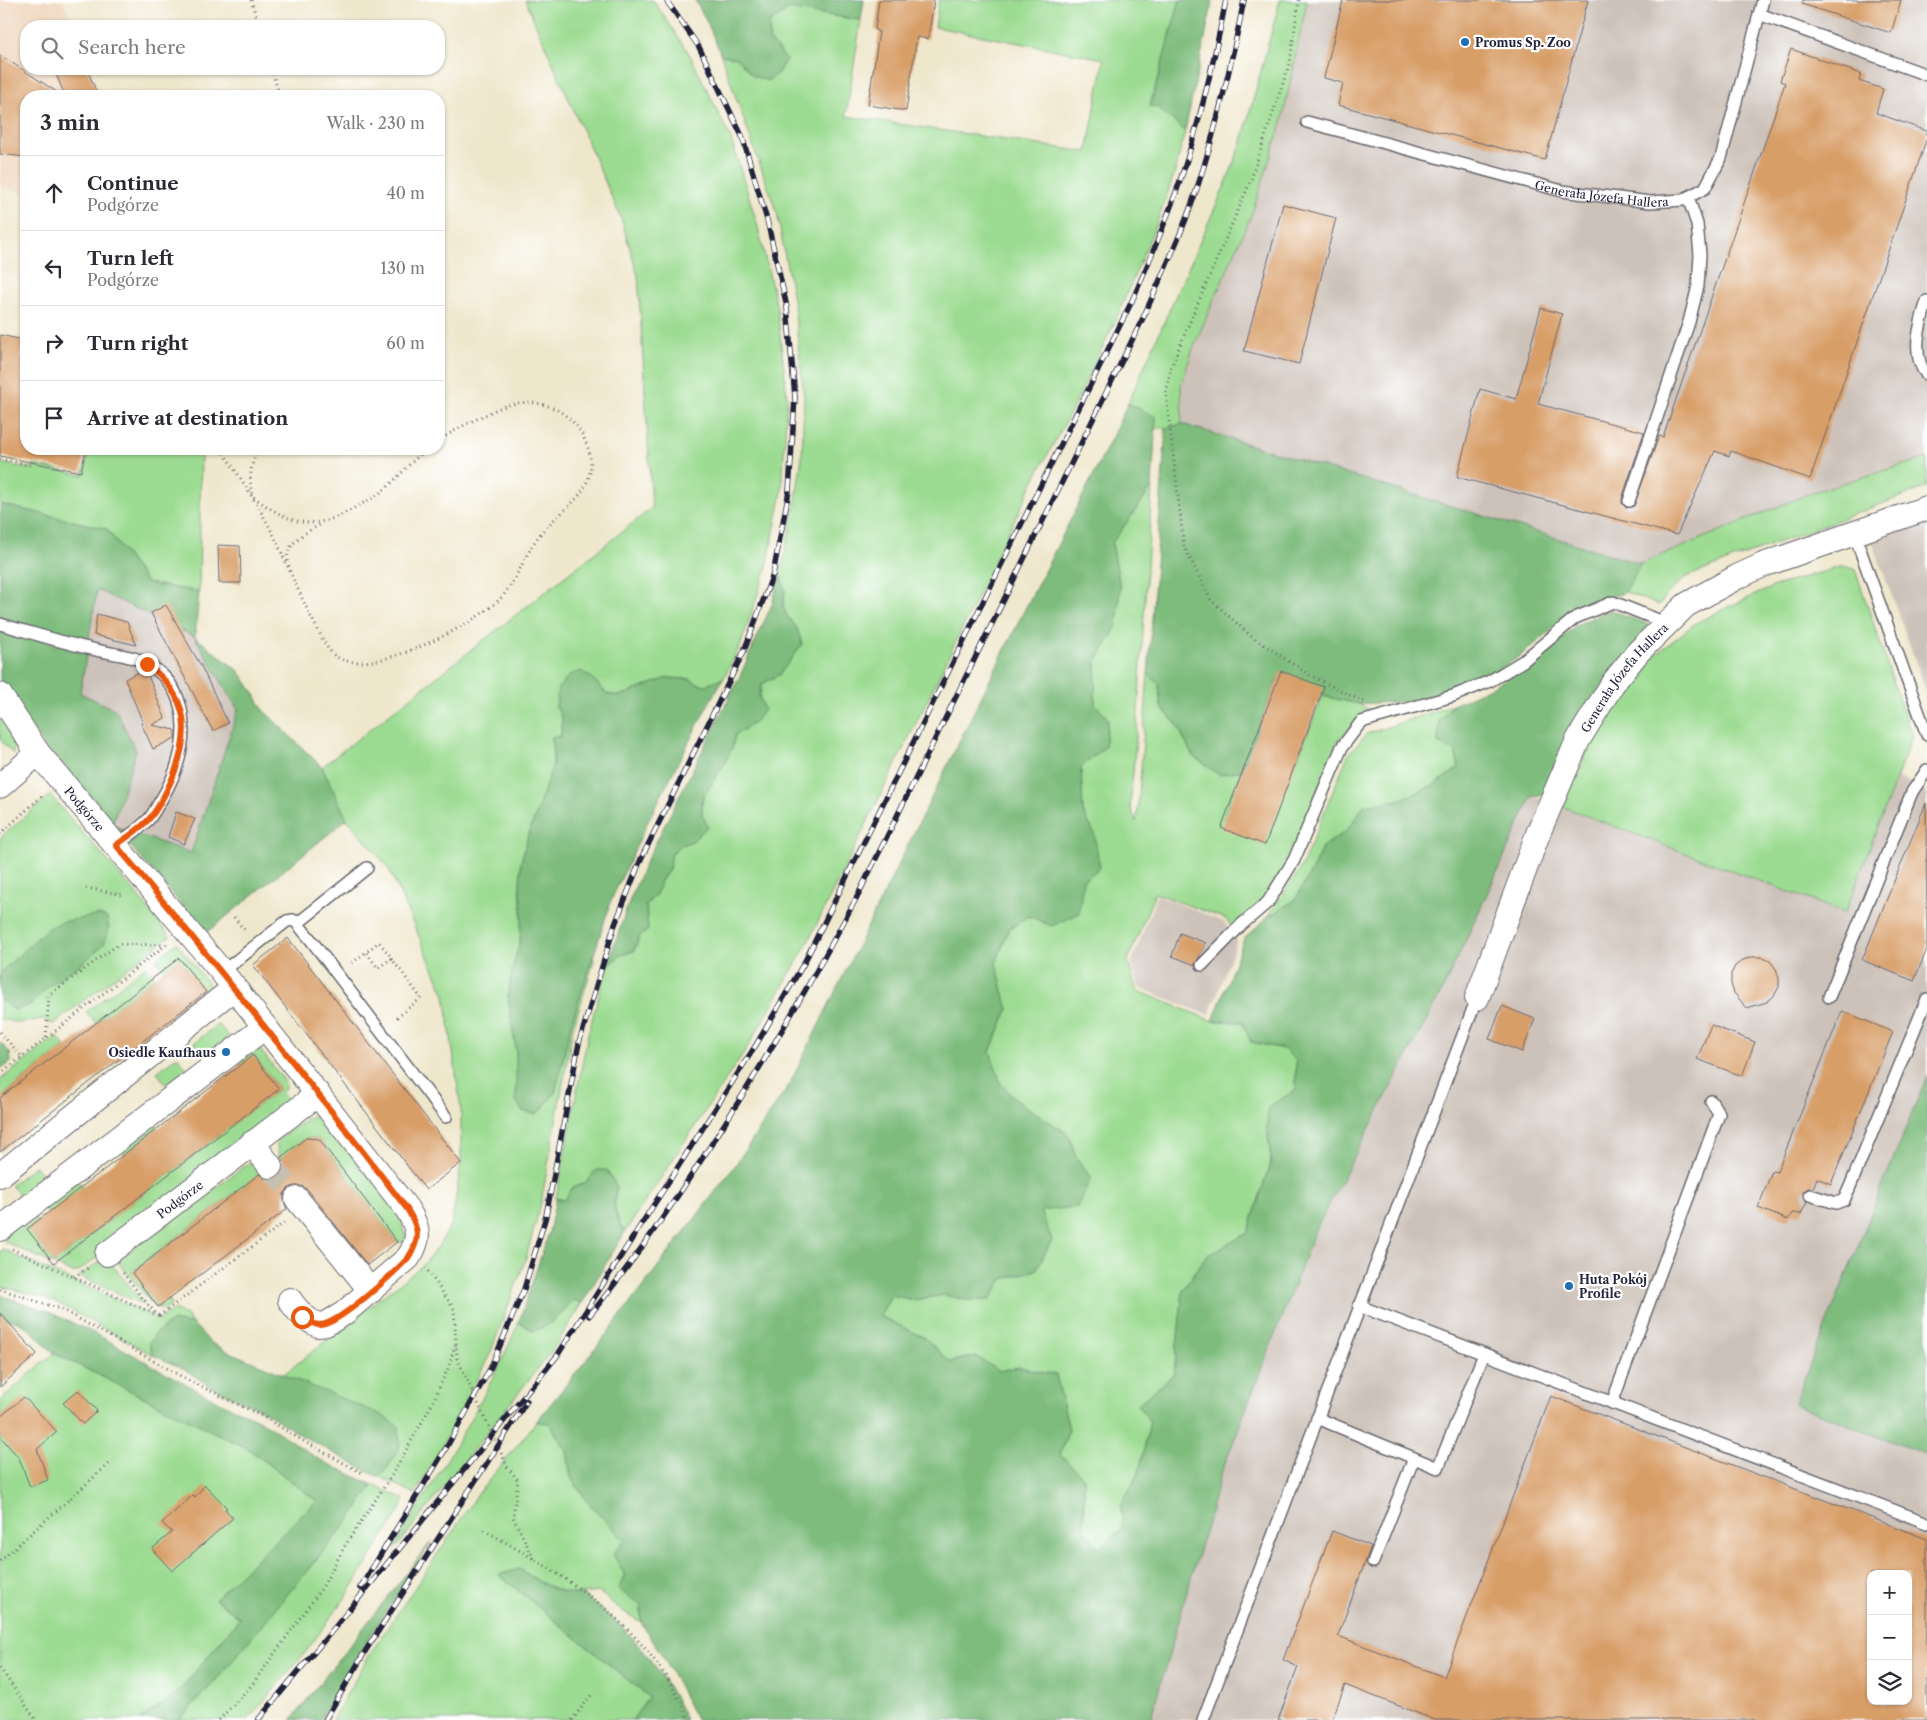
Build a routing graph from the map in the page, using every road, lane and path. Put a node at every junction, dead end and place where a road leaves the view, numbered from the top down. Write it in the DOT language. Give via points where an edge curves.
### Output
graph roads {
  1 [pos="251,0"];
  2 [pos="1299,0"];
  3 [pos="1763,0"];
  4 [pos="1759,14"];
  5 [pos="256,20"];
  6 [pos="273,75"];
  7 [pos="1927,76"];
  8 [pos="278,90"];
  9 [pos="1307,122"];
  10 [pos="1688,197"];
  11 [pos="1927,301"];
  12 [pos="1927,375"];
  13 [pos="445,437"];
  14 [pos="225,455"];
  15 [pos="255,455"];
  16 [pos="421,455"];
  17 [pos="0,459"];
  18 [pos="31,465"];
  19 [pos="252,496"];
  20 [pos="1629,500"];
  21 [pos="1927,508"];
  22 [pos="324,522"];
  23 [pos="1854,534"];
  24 [pos="289,569"];
  25 [pos="1666,623"];
  26 [pos="0,624"];
  27 [pos="0,694"];
  28 [pos="1390,714"];
  29 [pos="1927,735"];
  30 [pos="38,753"];
  31 [pos="1927,770"];
  32 [pos="0,786"];
  33 [pos="44,794"];
  34 [pos="0,834"];
  35 [pos="116,845"];
  36 [pos="367,868"];
  37 [pos="86,888"];
  38 [pos="125,894"];
  39 [pos="298,923"];
  40 [pos="186,928"];
  41 [pos="165,945"];
  42 [pos="366,952"];
  43 [pos="391,958"];
  44 [pos="1202,965"];
  45 [pos="338,975"];
  46 [pos="228,980"];
  47 [pos="1477,998"];
  48 [pos="1829,998"];
  49 [pos="1927,999"];
  50 [pos="264,1027"];
  51 [pos="380,1030"];
  52 [pos="0,1032"];
  53 [pos="46,1038"];
  54 [pos="22,1057"];
  55 [pos="0,1074"];
  56 [pos="318,1094"];
  57 [pos="1711,1101"];
  58 [pos="446,1117"];
  59 [pos="252,1143"];
  60 [pos="270,1166"];
  61 [pos="0,1175"];
  62 [pos="1810,1195"];
  63 [pos="300,1203"];
  64 [pos="4,1238"];
  65 [pos="415,1249"];
  66 [pos="107,1254"];
  67 [pos="74,1278"];
  68 [pos="0,1289"];
  69 [pos="371,1291"];
  70 [pos="290,1300"];
  71 [pos="1359,1306"];
  72 [pos="159,1316"];
  73 [pos="456,1343"];
  74 [pos="1484,1354"];
  75 [pos="1612,1403"];
  76 [pos="1317,1418"];
  77 [pos="1414,1458"];
  78 [pos="111,1462"];
  79 [pos="364,1474"];
  80 [pos="1927,1523"];
  81 [pos="484,1530"];
  82 [pos="534,1559"];
  83 [pos="0,1560"];
  84 [pos="1373,1562"];
  85 [pos="0,1668"];
  86 [pos="592,1694"];
  87 [pos="36,1720"];
  88 [pos="219,1720"];
  89 [pos="572,1720"];
  90 [pos="689,1720"];
  91 [pos="1203,1720"];
  1 -- 5 [label="path"];
  2 -- 28 [label="path" via="1290,62 1250,182 1170,373 1166,393 1184,547 1211,600 1252,637 1311,676"];
  3 -- 4 [label="lane, Generała Józefa Hallera"];
  4 -- 7 [label="lane"];
  4 -- 10 [label="lane, Generała Józefa Hallera" via="1721,158 1705,188"];
  6 -- 8 [label="path"];
  9 -- 10 [label="lane, Generała Józefa Hallera" via="1562,191 1650,202"];
  10 -- 20 [label="lane" via="1697,224 1698,286"];
  11 -- 12 [label="lane" via="1917,337 1923,370"];
  13 -- 24 [label="path" via="509,405 531,402 554,407 573,420 585,439 590,475 583,491 541,534 500,599 469,622 416,649 390,659 347,662 326,646"];
  14 -- 19 [label="path"];
  15 -- 19 [label="path" via="249,478"];
  16 -- 22 [label="path" via="381,492"];
  17 -- 18 [label="path"];
  19 -- 22 [label="path" via="289,519 306,524"];
  19 -- 24 [label="path"];
  21 -- 23 [label="street, Generała Józefa Hallera"];
  22 -- 24 [label="path" via="294,542 288,554"];
  23 -- 25 [label="street, Generała Józefa Hallera" via="1736,577 1686,605"];
  23 -- 29 [label="lane"];
  25 -- 28 [label="lane" via="1613,602 1575,618 1523,661 1490,681 1454,696"];
  25 -- 47 [label="street, Generała Józefa Hallera" via="1613,683 1578,740 1538,831"];
  26 -- 35 [label="lane" via="147,664 162,675 175,693 183,713 180,759 167,791 150,818"];
  27 -- 30 [label="street, Podgórze"];
  28 -- 44 [label="lane" via="1361,722 1342,748 1294,860 1268,902"];
  30 -- 32 [label="street"];
  30 -- 35 [label="street, Podgórze"];
  31 -- 48 [label="lane" via="1912,792"];
  33 -- 34 [label="path"];
  35 -- 40 [label="street, Podgórze"];
  36 -- 39 [label="lane"];
  37 -- 38 [label="path"];
  39 -- 45 [label="lane"];
  39 -- 46 [label="lane" via="287,921"];
  40 -- 41 [label="path"];
  40 -- 46 [label="street, Podgórze"];
  41 -- 53 [label="path"];
  41 -- 53 [label="path" via="119,944 49,996"];
  42 -- 43 [label="path" via="378,968"];
  42 -- 43 [label="path" via="379,942"];
  42 -- 45 [label="path"];
  43 -- 51 [label="path" via="421,998"];
  45 -- 51 [label="lane"];
  46 -- 50 [label="street, Podgórze"];
  46 -- 61 [label="street"];
  47 -- 71 [label="lane"];
  49 -- 62 [label="lane" via="1844,1200 1836,1203"];
  50 -- 56 [label="street, Podgórze"];
  50 -- 64 [label="street"];
  51 -- 58 [label="lane"];
  52 -- 54 [label="path"];
  53 -- 54 [label="path"];
  54 -- 55 [label="path"];
  56 -- 59 [label="street, Podgórze"];
  56 -- 65 [label="street, Podgórze" via="407,1209 416,1224"];
  57 -- 75 [label="lane" via="1719,1114"];
  59 -- 60 [label="street"];
  59 -- 66 [label="street, Podgórze"];
  63 -- 69 [label="street"];
  63 -- 72 [label="path"];
  64 -- 67 [label="path"];
  65 -- 69 [label="street" via="400,1267"];
  65 -- 73 [label="path" via="454,1309"];
  66 -- 67 [label="path"];
  66 -- 72 [label="path"];
  67 -- 72 [label="path"];
  68 -- 79 [label="path" via="63,1310"];
  69 -- 70 [label="street" via="334,1320 318,1325 302,1317"];
  71 -- 74 [label="lane"];
  71 -- 76 [label="lane"];
  73 -- 82 [label="path" via="457,1358 474,1397 508,1468 518,1480 513,1517"];
  73 -- 88 [label="path" via="432,1404 322,1588 251,1686"];
  74 -- 75 [label="lane"];
  74 -- 77 [label="lane" via="1438,1468"];
  75 -- 80 [label="lane"];
  76 -- 77 [label="lane"];
  76 -- 91 [label="lane"];
  77 -- 84 [label="lane"];
  78 -- 83 [label="path"];
  81 -- 82 [label="path"];
  82 -- 90 [label="path" via="584,1592 631,1631 661,1668"];
  85 -- 87 [label="path"];
  86 -- 89 [label="path"];
}
